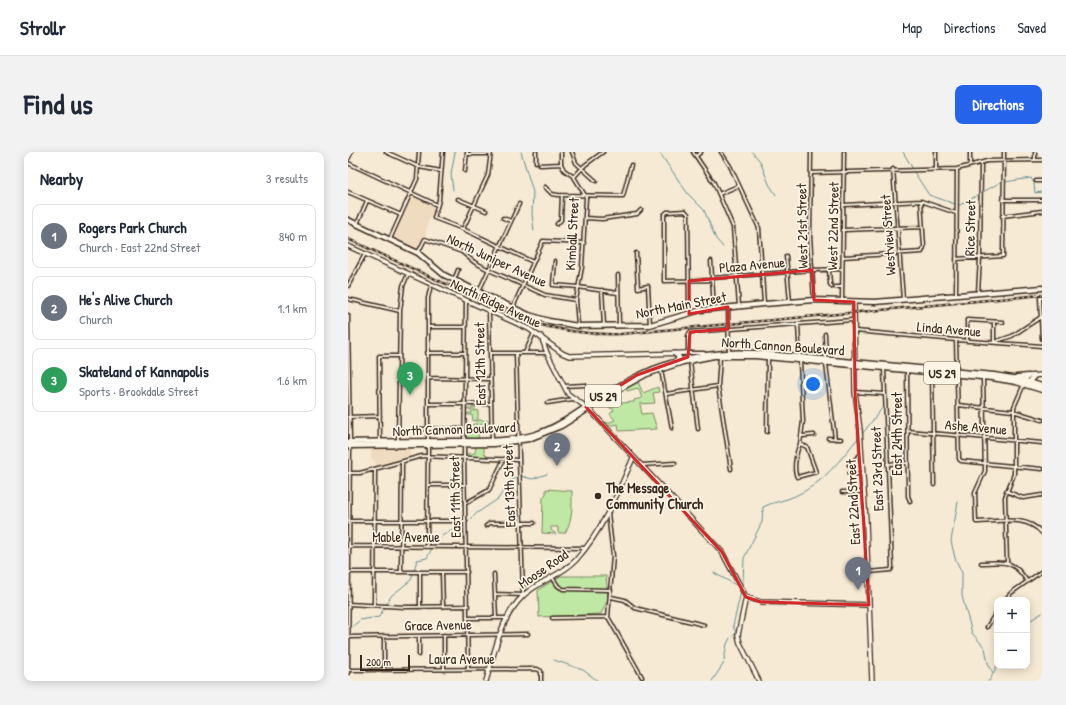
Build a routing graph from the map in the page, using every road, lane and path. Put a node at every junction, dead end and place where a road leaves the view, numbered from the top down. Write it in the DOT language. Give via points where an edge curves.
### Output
graph roads {
  1 [pos="349,152"];
  2 [pos="386,152"];
  3 [pos="420,152"];
  4 [pos="443,152"];
  5 [pos="536,152"];
  6 [pos="561,152"];
  7 [pos="572,152"];
  8 [pos="602,152"];
  9 [pos="693,152"];
  10 [pos="701,152"];
  11 [pos="721,152"];
  12 [pos="811,152"];
  13 [pos="844,152"];
  14 [pos="936,152"];
  15 [pos="970,152"];
  16 [pos="1004,152"];
  17 [pos="1035,152"];
  18 [pos="467,153"];
  19 [pos="490,153"];
  20 [pos="696,156"];
  21 [pos="348,158"];
  22 [pos="1004,160"];
  23 [pos="1035,160"];
  24 [pos="1042,160"];
  25 [pos="536,162"];
  26 [pos="348,163"];
  27 [pos="981,163"];
  28 [pos="561,164"];
  29 [pos="540,165"];
  30 [pos="632,165"];
  31 [pos="970,165"];
  32 [pos="419,167"];
  33 [pos="582,169"];
  34 [pos="893,169"];
  35 [pos="936,169"];
  36 [pos="957,169"];
  37 [pos="441,171"];
  38 [pos="465,171"];
  39 [pos="844,171"];
  40 [pos="811,173"];
  41 [pos="574,177"];
  42 [pos="596,181"];
  43 [pos="1036,181"];
  44 [pos="1042,181"];
  45 [pos="738,186"];
  46 [pos="544,188"];
  47 [pos="348,192"];
  48 [pos="412,192"];
  49 [pos="719,194"];
  50 [pos="562,195"];
  51 [pos="586,196"];
  52 [pos="458,200"];
  53 [pos="1003,200"];
  54 [pos="1042,200"];
  55 [pos="368,201"];
  56 [pos="921,201"];
  57 [pos="895,202"];
  58 [pos="519,204"];
  59 [pos="438,205"];
  60 [pos="844,205"];
  61 [pos="474,206"];
  62 [pos="641,210"];
  63 [pos="1042,211"];
  64 [pos="486,212"];
  65 [pos="956,213"];
  66 [pos="401,215"];
  67 [pos="1002,216"];
  68 [pos="503,218"];
  69 [pos="585,218"];
  70 [pos="348,220"];
  71 [pos="511,222"];
  72 [pos="357,224"];
  73 [pos="557,224"];
  74 [pos="923,227"];
  75 [pos="897,228"];
  76 [pos="463,229"];
  77 [pos="844,230"];
  78 [pos="390,239"];
  79 [pos="584,243"];
  80 [pos="348,247"];
  81 [pos="500,247"];
  82 [pos="418,253"];
  83 [pos="636,253"];
  84 [pos="365,254"];
  85 [pos="900,254"];
  86 [pos="786,256"];
  87 [pos="843,257"];
  88 [pos="980,258"];
  89 [pos="956,259"];
  90 [pos="555,261"];
  91 [pos="711,261"];
  92 [pos="533,262"];
  93 [pos="842,269"];
  94 [pos="458,270"];
  95 [pos="489,270"];
  96 [pos="812,270"];
  97 [pos="829,270"];
  98 [pos="787,272"];
  99 [pos="408,274"];
  100 [pos="762,274"];
  101 [pos="618,275"];
  102 [pos="737,276"];
  103 [pos="712,280"];
  104 [pos="454,281"];
  105 [pos="689,281"];
  106 [pos="431,285"];
  107 [pos="523,285"];
  108 [pos="348,286"];
  109 [pos="578,287"];
  110 [pos="842,287"];
  111 [pos="1042,288"];
  112 [pos="602,290"];
  113 [pos="479,292"];
  114 [pos="618,293"];
  115 [pos="978,294"];
  116 [pos="956,295"];
  117 [pos="1041,298"];
  118 [pos="348,299"];
  119 [pos="903,299"];
  120 [pos="466,300"];
  121 [pos="576,300"];
  122 [pos="814,300"];
  123 [pos="842,301"];
  124 [pos="790,302"];
  125 [pos="855,302"];
  126 [pos="764,304"];
  127 [pos="739,306"];
  128 [pos="728,307"];
  129 [pos="512,308"];
  130 [pos="714,308"];
  131 [pos="400,311"];
  132 [pos="489,311"];
  133 [pos="689,314"];
  134 [pos="348,315"];
  135 [pos="1041,317"];
  136 [pos="854,320"];
  137 [pos="994,322"];
  138 [pos="1003,322"];
  139 [pos="798,324"];
  140 [pos="650,325"];
  141 [pos="578,326"];
  142 [pos="604,326"];
  143 [pos="619,326"];
  144 [pos="428,327"];
  145 [pos="465,327"];
  146 [pos="728,329"];
  147 [pos="856,331"];
  148 [pos="534,332"];
  149 [pos="825,334"];
  150 [pos="541,336"];
  151 [pos="1042,339"];
  152 [pos="956,340"];
  153 [pos="967,341"];
  154 [pos="994,342"];
  155 [pos="1042,346"];
  156 [pos="428,353"];
  157 [pos="465,353"];
  158 [pos="490,353"];
  159 [pos="516,353"];
  160 [pos="525,353"];
  161 [pos="547,353"];
  162 [pos="688,353"];
  163 [pos="709,353"];
  164 [pos="675,354"];
  165 [pos="729,354"];
  166 [pos="398,356"];
  167 [pos="720,356"];
  168 [pos="768,356"];
  169 [pos="799,358"];
  170 [pos="678,360"];
  171 [pos="690,360"];
  172 [pos="826,361"];
  173 [pos="855,364"];
  174 [pos="661,368"];
  175 [pos="884,368"];
  176 [pos="907,368"];
  177 [pos="932,373"];
  178 [pos="957,373"];
  179 [pos="1042,375"];
  180 [pos="1028,376"];
  181 [pos="1034,376"];
  182 [pos="983,377"];
  183 [pos="1008,377"];
  184 [pos="428,378"];
  185 [pos="464,378"];
  186 [pos="490,379"];
  187 [pos="1025,383"];
  188 [pos="1033,383"];
  189 [pos="585,385"];
  190 [pos="563,386"];
  191 [pos="718,386"];
  192 [pos="1042,386"];
  193 [pos="692,390"];
  194 [pos="1042,390"];
  195 [pos="856,392"];
  196 [pos="666,394"];
  197 [pos="884,394"];
  198 [pos="573,399"];
  199 [pos="547,403"];
  200 [pos="428,404"];
  201 [pos="464,404"];
  202 [pos="491,404"];
  203 [pos="958,405"];
  204 [pos="587,408"];
  205 [pos="984,408"];
  206 [pos="1013,411"];
  207 [pos="380,416"];
  208 [pos="349,417"];
  209 [pos="1042,420"];
  210 [pos="672,428"];
  211 [pos="418,429"];
  212 [pos="428,429"];
  213 [pos="464,429"];
  214 [pos="698,429"];
  215 [pos="767,432"];
  216 [pos="908,432"];
  217 [pos="933,433"];
  218 [pos="814,435"];
  219 [pos="802,436"];
  220 [pos="958,436"];
  221 [pos="984,437"];
  222 [pos="828,438"];
  223 [pos="835,439"];
  224 [pos="841,439"];
  225 [pos="518,440"];
  226 [pos="1013,440"];
  227 [pos="492,441"];
  228 [pos="380,442"];
  229 [pos="398,442"];
  230 [pos="464,442"];
  231 [pos="428,443"];
  232 [pos="1042,443"];
  233 [pos="349,444"];
  234 [pos="800,444"];
  235 [pos="861,454"];
  236 [pos="428,456"];
  237 [pos="464,457"];
  238 [pos="633,458"];
  239 [pos="504,459"];
  240 [pos="519,460"];
  241 [pos="402,462"];
  242 [pos="675,463"];
  243 [pos="907,463"];
  244 [pos="887,464"];
  245 [pos="985,464"];
  246 [pos="641,465"];
  247 [pos="849,465"];
  248 [pos="1014,466"];
  249 [pos="375,469"];
  250 [pos="731,469"];
  251 [pos="1042,469"];
  252 [pos="349,473"];
  253 [pos="849,474"];
  254 [pos="862,474"];
  255 [pos="428,485"];
  256 [pos="465,485"];
  257 [pos="934,485"];
  258 [pos="1006,490"];
  259 [pos="842,492"];
  260 [pos="864,492"];
  261 [pos="1042,495"];
  262 [pos="349,496"];
  263 [pos="910,501"];
  264 [pos="466,503"];
  265 [pos="608,513"];
  266 [pos="349,521"];
  267 [pos="375,521"];
  268 [pos="401,521"];
  269 [pos="1005,521"];
  270 [pos="427,522"];
  271 [pos="466,522"];
  272 [pos="521,523"];
  273 [pos="534,523"];
  274 [pos="486,526"];
  275 [pos="1042,532"];
  276 [pos="348,546"];
  277 [pos="375,546"];
  278 [pos="401,547"];
  279 [pos="427,547"];
  280 [pos="467,547"];
  281 [pos="521,547"];
  282 [pos="585,548"];
  283 [pos="1007,562"];
  284 [pos="981,563"];
  285 [pos="1042,571"];
  286 [pos="348,572"];
  287 [pos="375,572"];
  288 [pos="401,572"];
  289 [pos="420,572"];
  290 [pos="442,572"];
  291 [pos="467,572"];
  292 [pos="867,572"];
  293 [pos="494,574"];
  294 [pos="552,577"];
  295 [pos="1027,581"];
  296 [pos="611,590"];
  297 [pos="495,594"];
  298 [pos="523,595"];
  299 [pos="610,597"];
  300 [pos="746,597"];
  301 [pos="1008,597"];
  302 [pos="348,604"];
  303 [pos="374,605"];
  304 [pos="869,605"];
  305 [pos="468,606"];
  306 [pos="420,607"];
  307 [pos="443,607"];
  308 [pos="994,616"];
  309 [pos="608,617"];
  310 [pos="468,618"];
  311 [pos="496,618"];
  312 [pos="505,618"];
  313 [pos="552,618"];
  314 [pos="704,625"];
  315 [pos="987,627"];
  316 [pos="500,634"];
  317 [pos="528,634"];
  318 [pos="444,635"];
  319 [pos="468,635"];
  320 [pos="384,636"];
  321 [pos="419,636"];
  322 [pos="348,637"];
  323 [pos="419,655"];
  324 [pos="384,669"];
  325 [pos="468,669"];
  326 [pos="444,670"];
  327 [pos="490,670"];
  328 [pos="348,672"];
  329 [pos="642,677"];
  330 [pos="486,681"];
  331 [pos="541,681"];
  332 [pos="760,681"];
  333 [pos="872,681"];
  1 -- 21 [label="street"];
  2 -- 32 [label="street"];
  3 -- 32 [label="street"];
  4 -- 37 [label="street"];
  5 -- 25 [label="street"];
  6 -- 28 [label="street"];
  7 -- 33 [label="street" via="576,163"];
  8 -- 33 [label="street"];
  9 -- 20 [label="street"];
  10 -- 20 [label="street"];
  11 -- 45 [label="street"];
  12 -- 40 [label="street, West 21st Street"];
  13 -- 39 [label="street, West 22nd Street"];
  14 -- 35 [label="street"];
  15 -- 31 [label="street"];
  16 -- 22 [label="street"];
  17 -- 23 [label="street"];
  18 -- 19 [label="street"];
  18 -- 38 [label="street"];
  19 -- 61 [label="street" via="488,175"];
  20 -- 49 [label="street"];
  22 -- 23 [label="street"];
  22 -- 27 [label="street"];
  22 -- 53 [label="street"];
  23 -- 24 [label="street"];
  26 -- 48 [label="street"];
  27 -- 31 [label="street"];
  27 -- 88 [label="street, Rice Street"];
  28 -- 29 [label="street"];
  28 -- 41 [label="street, Kimball Street" via="564,170"];
  30 -- 51 [label="street" via="624,195"];
  31 -- 36 [label="street"];
  32 -- 37 [label="street"];
  32 -- 48 [label="street"];
  33 -- 41 [label="street"];
  33 -- 42 [label="street"];
  34 -- 35 [label="street"];
  34 -- 39 [label="street"];
  34 -- 57 [label="street, Westview Street"];
  35 -- 36 [label="street"];
  36 -- 65 [label="street"];
  37 -- 59 [label="street"];
  39 -- 40 [label="street"];
  39 -- 60 [label="street, West 22nd Street"];
  40 -- 96 [label="street, West 21st Street"];
  41 -- 51 [label="street, Kimball Street"];
  43 -- 44 [label="street"];
  45 -- 49 [label="street"];
  45 -- 100 [label="street" via="759,228"];
  46 -- 50 [label="street" via="552,194"];
  47 -- 55 [label="street"];
  48 -- 59 [label="street"];
  48 -- 66 [label="street"];
  49 -- 102 [label="street" via="734,232"];
  50 -- 51 [label="street"];
  50 -- 73 [label="street" via="561,220"];
  51 -- 69 [label="street, Kimball Street"];
  52 -- 61 [label="street"];
  53 -- 54 [label="street"];
  53 -- 67 [label="street"];
  55 -- 66 [label="street"];
  55 -- 72 [label="street"];
  56 -- 57 [label="street"];
  56 -- 65 [label="street"];
  56 -- 74 [label="street"];
  57 -- 60 [label="street"];
  57 -- 75 [label="street, Westview Street"];
  58 -- 71 [label="street"];
  59 -- 76 [label="street" via="434,218"];
  60 -- 77 [label="street, West 22nd Street"];
  61 -- 64 [label="street"];
  61 -- 76 [label="street"];
  62 -- 69 [label="street" via="639,214"];
  63 -- 67 [label="street"];
  65 -- 89 [label="street"];
  66 -- 78 [label="street"];
  67 -- 88 [label="street" via="1003,256"];
  68 -- 71 [label="street"];
  69 -- 79 [label="street, Kimball Street"];
  70 -- 72 [label="main road, North Main Street"];
  71 -- 81 [label="street"];
  72 -- 78 [label="main road, North Main Street"];
  74 -- 75 [label="street"];
  74 -- 85 [label="street" via="924,250 920,253"];
  75 -- 77 [label="street"];
  75 -- 85 [label="street, Westview Street"];
  76 -- 81 [label="street"];
  77 -- 87 [label="street, West 22nd Street"];
  78 -- 82 [label="main road, North Main Street"];
  79 -- 92 [label="street" via="543,241"];
  79 -- 109 [label="street, Kimball Street"];
  80 -- 84 [label="street, North Ridge Avenue"];
  81 -- 92 [label="street"];
  81 -- 95 [label="street"];
  82 -- 95 [label="street, North Juniper Avenue" via="425,239 462,252"];
  82 -- 104 [label="main road, North Main Street"];
  83 -- 140 [label="street" via="638,288 648,286"];
  84 -- 99 [label="street, North Ridge Avenue"];
  84 -- 108 [label="street"];
  85 -- 87 [label="street"];
  85 -- 119 [label="street, Westview Street"];
  86 -- 98 [label="street"];
  87 -- 93 [label="street, West 22nd Street"];
  88 -- 89 [label="street"];
  88 -- 115 [label="street, Rice Street"];
  89 -- 116 [label="street"];
  90 -- 109 [label="street" via="553,285"];
  91 -- 103 [label="street"];
  92 -- 107 [label="street"];
  93 -- 97 [label="street, Plaza Avenue"];
  93 -- 110 [label="street, West 22nd Street"];
  94 -- 104 [label="street"];
  95 -- 107 [label="street, North Juniper Avenue"];
  95 -- 113 [label="street"];
  96 -- 97 [label="street, Plaza Avenue"];
  96 -- 98 [label="street, Plaza Avenue"];
  96 -- 122 [label="street, West 21st Street"];
  97 -- 110 [label="street" via="834,287"];
  98 -- 100 [label="street, Plaza Avenue"];
  98 -- 124 [label="street"];
  99 -- 106 [label="street, North Ridge Avenue"];
  99 -- 131 [label="street" via="403,286"];
  100 -- 102 [label="street, Plaza Avenue"];
  100 -- 126 [label="street"];
  101 -- 114 [label="street"];
  102 -- 103 [label="street, Plaza Avenue"];
  102 -- 127 [label="street"];
  103 -- 105 [label="street, Plaza Avenue"];
  103 -- 130 [label="street"];
  104 -- 113 [label="main road, North Main Street"];
  105 -- 105 [label="street, Plaza Avenue" via="688,214 685,211 668,212 664,215 664,281"];
  105 -- 133 [label="street"];
  106 -- 120 [label="street, North Ridge Avenue"];
  106 -- 144 [label="street" via="428,298"];
  107 -- 121 [label="street, North Juniper Avenue" via="544,295"];
  107 -- 129 [label="street"];
  109 -- 112 [label="street"];
  109 -- 121 [label="street, Kimball Street"];
  110 -- 123 [label="street, West 22nd Street"];
  111 -- 115 [label="main road, North Main Street"];
  112 -- 114 [label="street"];
  112 -- 142 [label="street"];
  113 -- 129 [label="main road, North Main Street"];
  114 -- 143 [label="street"];
  115 -- 116 [label="main road, North Main Street"];
  116 -- 119 [label="main road, North Main Street"];
  117 -- 135 [label="street"];
  118 -- 131 [label="street"];
  119 -- 125 [label="main road, North Main Street"];
  120 -- 132 [label="street, North Ridge Avenue"];
  120 -- 145 [label="street, East 11th Street"];
  121 -- 141 [label="street, Kimball Street"];
  122 -- 123 [label="main road, North Main Street"];
  122 -- 124 [label="main road, North Main Street"];
  123 -- 125 [label="main road, North Main Street"];
  124 -- 126 [label="main road, North Main Street"];
  125 -- 136 [label="street, East 22nd Street"];
  125 -- 147 [label="street, East 22nd Street"];
  126 -- 127 [label="main road, North Main Street"];
  127 -- 128 [label="main road, North Main Street"];
  128 -- 130 [label="main road, North Main Street"];
  128 -- 146 [label="street"];
  129 -- 141 [label="main road, North Main Street" via="549,321"];
  130 -- 133 [label="main road, North Main Street"];
  131 -- 166 [label="street"];
  132 -- 148 [label="street, North Ridge Avenue"];
  132 -- 158 [label="street, East 12th Street"];
  133 -- 140 [label="main road, North Main Street"];
  134 -- 208 [label="street"];
  135 -- 151 [label="street"];
  135 -- 154 [label="street" via="1012,336"];
  136 -- 139 [label="street"];
  136 -- 147 [label="street, East 22nd Street"];
  137 -- 138 [label="street"];
  137 -- 153 [label="street" via="967,320"];
  137 -- 154 [label="street"];
  139 -- 146 [label="street"];
  139 -- 169 [label="street"];
  140 -- 143 [label="main road, North Main Street"];
  141 -- 142 [label="main road, North Main Street"];
  142 -- 143 [label="main road, North Main Street"];
  144 -- 145 [label="street"];
  144 -- 156 [label="street"];
  145 -- 157 [label="street, East 11th Street"];
  146 -- 162 [label="street" via="693,331 688,334"];
  146 -- 165 [label="street"];
  147 -- 152 [label="street, Linda Avenue"];
  147 -- 173 [label="street, East 22nd Street"];
  148 -- 150 [label="street, North Ridge Avenue"];
  148 -- 160 [label="street"];
  149 -- 172 [label="street"];
  150 -- 161 [label="street"];
  150 -- 164 [label="street, North Ridge Avenue" via="562,353 574,357"];
  152 -- 153 [label="street, Linda Avenue"];
  152 -- 178 [label="street"];
  153 -- 154 [label="street, Linda Avenue"];
  154 -- 155 [label="street, Linda Avenue"];
  156 -- 157 [label="street"];
  156 -- 184 [label="street"];
  157 -- 185 [label="street, East 11th Street"];
  158 -- 159 [label="street"];
  158 -- 186 [label="street, East 12th Street"];
  159 -- 160 [label="street"];
  159 -- 225 [label="street, East 13th Street"];
  160 -- 161 [label="street"];
  161 -- 190 [label="street"];
  162 -- 163 [label="street, North Ridge Avenue"];
  162 -- 164 [label="street, North Ridge Avenue"];
  163 -- 165 [label="main road, North Cannon Boulevard / US 29"];
  163 -- 170 [label="main road, North Cannon Boulevard / US 29"];
  164 -- 170 [label="main road" via="679,357"];
  165 -- 167 [label="main road, North Cannon Boulevard / US 29"];
  165 -- 168 [label="main road, North Cannon Boulevard / US 29"];
  166 -- 207 [label="street" via="379,356"];
  166 -- 229 [label="street"];
  167 -- 171 [label="main road, North Cannon Boulevard / US 29"];
  167 -- 191 [label="street"];
  168 -- 169 [label="main road, North Cannon Boulevard / US 29"];
  168 -- 215 [label="street"];
  169 -- 172 [label="main road, North Cannon Boulevard / US 29"];
  169 -- 219 [label="street"];
  170 -- 204 [label="main road, North Cannon Boulevard / US 29" via="637,375"];
  171 -- 174 [label="main road, North Cannon Boulevard / US 29"];
  171 -- 193 [label="street"];
  172 -- 173 [label="main road, North Cannon Boulevard / US 29"];
  172 -- 223 [label="street"];
  173 -- 175 [label="main road, North Cannon Boulevard / US 29"];
  173 -- 176 [label="main road, North Cannon Boulevard / US 29"];
  173 -- 195 [label="street, East 22nd Street"];
  174 -- 196 [label="street"];
  174 -- 204 [label="main road, North Cannon Boulevard / US 29"];
  175 -- 176 [label="main road, North Cannon Boulevard / US 29"];
  175 -- 197 [label="street, East 23rd Street"];
  176 -- 177 [label="main road, North Cannon Boulevard / US 29"];
  176 -- 178 [label="main road, North Cannon Boulevard / US 29"];
  176 -- 216 [label="street, East 24th Street"];
  177 -- 178 [label="main road, North Cannon Boulevard / US 29"];
  177 -- 217 [label="street"];
  178 -- 182 [label="main road, North Cannon Boulevard / US 29"];
  178 -- 183 [label="main road, North Cannon Boulevard / US 29"];
  178 -- 203 [label="street"];
  179 -- 181 [label="street"];
  180 -- 181 [label="street"];
  180 -- 183 [label="main road"];
  180 -- 187 [label="street"];
  181 -- 187 [label="street"];
  181 -- 188 [label="main road" via="1031,380"];
  182 -- 187 [label="main road, North Cannon Boulevard / US 29"];
  182 -- 205 [label="street"];
  183 -- 187 [label="main road, North Cannon Boulevard / US 29"];
  184 -- 185 [label="street"];
  184 -- 200 [label="street"];
  185 -- 186 [label="street"];
  185 -- 201 [label="street, East 11th Street"];
  186 -- 202 [label="street, East 12th Street"];
  187 -- 188 [label="main road, North Cannon Boulevard / US 29"];
  187 -- 194 [label="main road, North Cannon Boulevard / US 29"];
  187 -- 206 [label="street"];
  188 -- 192 [label="main road, North Cannon Boulevard / US 29"];
  189 -- 190 [label="street"];
  190 -- 198 [label="street"];
  191 -- 193 [label="street"];
  191 -- 250 [label="street"];
  193 -- 196 [label="street"];
  193 -- 214 [label="street"];
  195 -- 197 [label="street"];
  195 -- 235 [label="street, East 22nd Street"];
  196 -- 210 [label="street"];
  197 -- 244 [label="street, East 23rd Street"];
  198 -- 199 [label="street"];
  198 -- 204 [label="street"];
  200 -- 201 [label="street"];
  200 -- 212 [label="street"];
  201 -- 202 [label="street"];
  201 -- 213 [label="street, East 11th Street"];
  202 -- 227 [label="street, East 12th Street"];
  203 -- 205 [label="street"];
  203 -- 220 [label="street"];
  204 -- 225 [label="main road, North Cannon Boulevard / US 29" via="554,430"];
  204 -- 238 [label="street"];
  205 -- 206 [label="street"];
  205 -- 221 [label="street"];
  206 -- 209 [label="street"];
  206 -- 226 [label="street"];
  207 -- 208 [label="street"];
  207 -- 228 [label="street"];
  208 -- 233 [label="street"];
  211 -- 212 [label="street"];
  212 -- 213 [label="street"];
  212 -- 231 [label="street"];
  213 -- 230 [label="street, East 11th Street"];
  216 -- 217 [label="street, Ashe Avenue"];
  216 -- 243 [label="street, East 24th Street"];
  217 -- 220 [label="street, Ashe Avenue"];
  217 -- 257 [label="street"];
  218 -- 219 [label="street"];
  219 -- 234 [label="street"];
  220 -- 221 [label="street, Ashe Avenue"];
  220 -- 245 [label="street" via="959,459"];
  221 -- 226 [label="street, Ashe Avenue"];
  221 -- 245 [label="street"];
  222 -- 223 [label="street"];
  223 -- 224 [label="street"];
  225 -- 227 [label="main road, North Cannon Boulevard / US 29"];
  225 -- 230 [label="main road, North Cannon Boulevard / US 29"];
  225 -- 240 [label="street, East 13th Street"];
  226 -- 232 [label="street, Ashe Avenue"];
  226 -- 248 [label="street"];
  227 -- 230 [label="main road, North Cannon Boulevard / US 29"];
  228 -- 229 [label="main road, North Cannon Boulevard / US 29"];
  228 -- 233 [label="main road, North Cannon Boulevard / US 29"];
  229 -- 231 [label="main road, North Cannon Boulevard / US 29"];
  230 -- 231 [label="main road, North Cannon Boulevard / US 29"];
  230 -- 237 [label="street, East 11th Street"];
  231 -- 233 [label="main road, North Cannon Boulevard / US 29"];
  231 -- 236 [label="street"];
  233 -- 252 [label="street"];
  234 -- 234 [label="street" via="807,447 816,472 797,477 795,473"];
  235 -- 247 [label="street"];
  235 -- 254 [label="street, East 22nd Street"];
  236 -- 237 [label="street"];
  236 -- 241 [label="street"];
  236 -- 255 [label="street"];
  237 -- 239 [label="street"];
  237 -- 256 [label="street, East 11th Street"];
  238 -- 246 [label="street"];
  238 -- 265 [label="street, Moose Road"];
  239 -- 240 [label="street"];
  239 -- 264 [label="street" via="490,490"];
  240 -- 272 [label="street, East 13th Street"];
  241 -- 249 [label="street"];
  241 -- 268 [label="street"];
  242 -- 246 [label="street"];
  243 -- 244 [label="street"];
  243 -- 263 [label="street, East 24th Street"];
  244 -- 292 [label="street, East 23rd Street" via="891,570"];
  245 -- 248 [label="street"];
  245 -- 269 [label="street" via="984,476 975,493 976,522"];
  246 -- 300 [label="street" via="722,552"];
  248 -- 251 [label="street"];
  248 -- 258 [label="street" via="1013,478"];
  249 -- 252 [label="street"];
  249 -- 267 [label="street"];
  252 -- 262 [label="street"];
  253 -- 254 [label="street"];
  254 -- 260 [label="street, East 22nd Street"];
  255 -- 256 [label="street"];
  255 -- 270 [label="street"];
  256 -- 264 [label="street, East 11th Street"];
  258 -- 261 [label="street" via="1022,498"];
  258 -- 269 [label="street"];
  259 -- 260 [label="street"];
  260 -- 292 [label="street, East 22nd Street"];
  262 -- 266 [label="street"];
  264 -- 271 [label="street, East 11th Street"];
  265 -- 282 [label="street, Moose Road"];
  265 -- 296 [label="street" via="614,556"];
  266 -- 267 [label="street"];
  266 -- 276 [label="street"];
  267 -- 268 [label="street"];
  267 -- 277 [label="street"];
  268 -- 270 [label="street"];
  268 -- 278 [label="street"];
  269 -- 275 [label="street" via="1027,522"];
  269 -- 283 [label="street"];
  270 -- 271 [label="street"];
  270 -- 279 [label="street"];
  271 -- 280 [label="street, East 11th Street"];
  272 -- 273 [label="street"];
  272 -- 274 [label="street" via="490,523"];
  272 -- 281 [label="street, East 13th Street"];
  276 -- 277 [label="street, Mable Avenue"];
  276 -- 286 [label="street"];
  277 -- 278 [label="street, Mable Avenue"];
  277 -- 287 [label="street"];
  278 -- 279 [label="street, Mable Avenue"];
  278 -- 288 [label="street"];
  279 -- 280 [label="street, Mable Avenue"];
  280 -- 281 [label="street, Mable Avenue"];
  280 -- 291 [label="street, East 11th Street"];
  281 -- 282 [label="street, Mable Avenue"];
  281 -- 298 [label="street, East 13th Street"];
  282 -- 294 [label="street, Moose Road" via="572,564"];
  283 -- 284 [label="street"];
  283 -- 295 [label="street" via="1018,568"];
  285 -- 295 [label="street"];
  286 -- 287 [label="street"];
  286 -- 302 [label="street"];
  287 -- 288 [label="street"];
  287 -- 303 [label="street"];
  288 -- 289 [label="street"];
  289 -- 290 [label="street"];
  289 -- 306 [label="street"];
  290 -- 291 [label="street"];
  290 -- 307 [label="street"];
  291 -- 305 [label="street, East 11th Street"];
  292 -- 304 [label="street, East 22nd Street"];
  293 -- 297 [label="street"];
  294 -- 296 [label="street" via="563,589"];
  294 -- 298 [label="street, Moose Road"];
  295 -- 301 [label="street"];
  296 -- 299 [label="street"];
  297 -- 298 [label="street"];
  297 -- 311 [label="street"];
  298 -- 312 [label="street, Moose Road"];
  299 -- 309 [label="street"];
  299 -- 314 [label="street" via="625,600 635,608"];
  300 -- 304 [label="street" via="761,602"];
  300 -- 332 [label="street" via="738,635"];
  302 -- 303 [label="street"];
  302 -- 322 [label="street"];
  303 -- 306 [label="street"];
  304 -- 333 [label="street, East 22nd Street"];
  305 -- 307 [label="street"];
  305 -- 310 [label="street, East 11th Street"];
  306 -- 307 [label="street"];
  308 -- 315 [label="street"];
  309 -- 313 [label="street"];
  309 -- 329 [label="street"];
  310 -- 311 [label="street"];
  310 -- 319 [label="street, East 11th Street"];
  311 -- 312 [label="street"];
  312 -- 316 [label="street, Moose Road"];
  316 -- 317 [label="street, Grace Avenue"];
  316 -- 319 [label="street, Grace Avenue"];
  316 -- 327 [label="street, Moose Road"];
  318 -- 319 [label="street, Grace Avenue"];
  318 -- 321 [label="street, Grace Avenue"];
  318 -- 326 [label="street"];
  319 -- 325 [label="street, East 11th Street"];
  320 -- 321 [label="street, Grace Avenue"];
  320 -- 322 [label="street, Grace Avenue"];
  320 -- 324 [label="street"];
  321 -- 323 [label="street"];
  322 -- 328 [label="street"];
  324 -- 326 [label="street, Laura Avenue"];
  324 -- 328 [label="street, Laura Avenue"];
  325 -- 326 [label="street, Laura Avenue"];
  325 -- 327 [label="street, Laura Avenue"];
  327 -- 330 [label="street, Moose Road"];
  327 -- 331 [label="street, Laura Avenue" via="537,669 541,671"];
}
